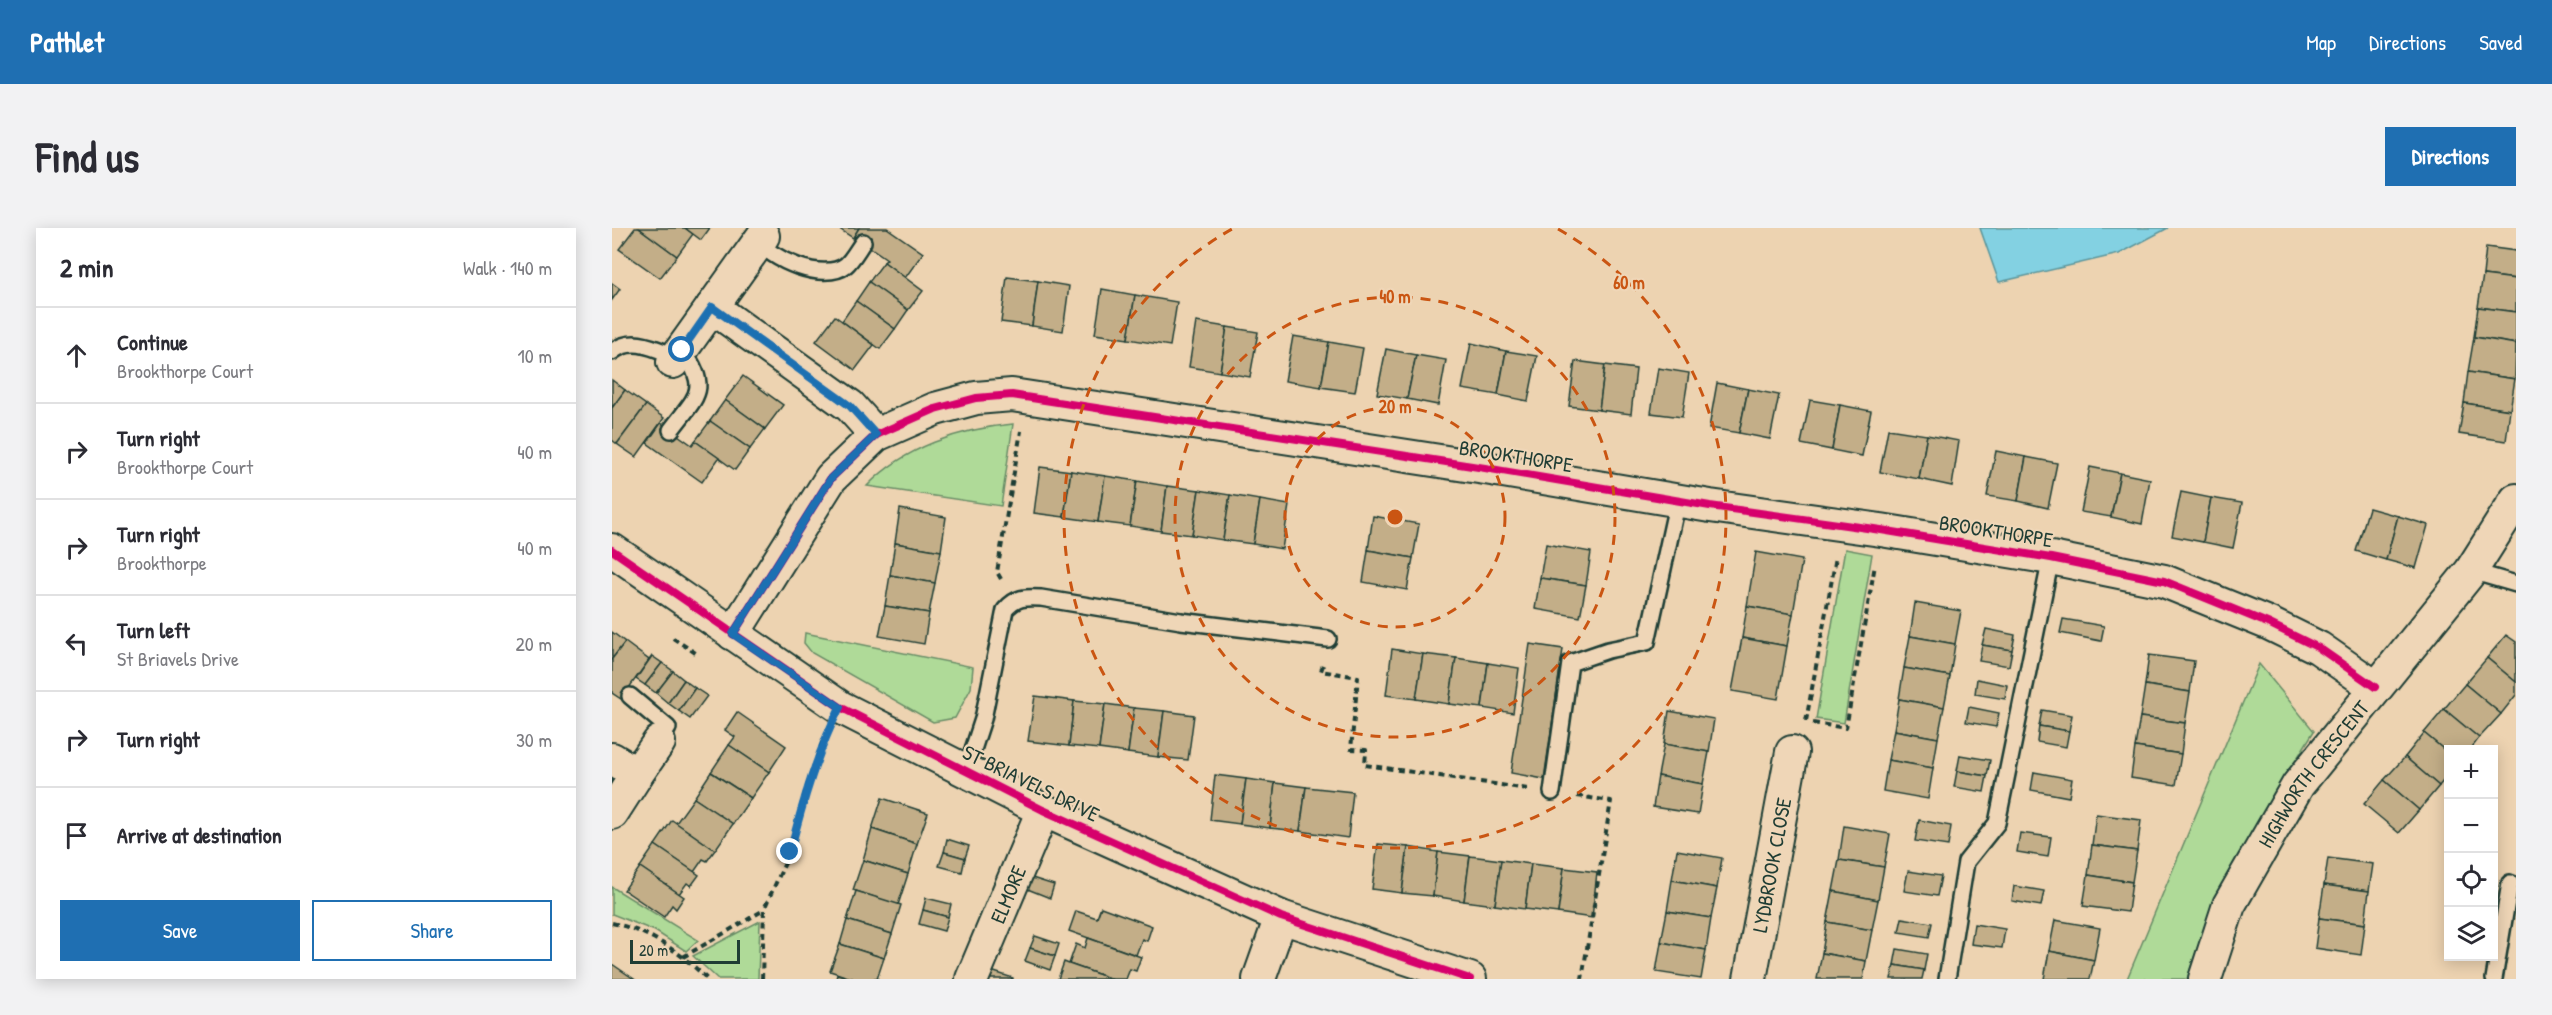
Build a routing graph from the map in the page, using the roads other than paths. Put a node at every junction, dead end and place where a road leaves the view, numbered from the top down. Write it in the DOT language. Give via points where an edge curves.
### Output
graph roads {
  1 [pos="757,236"];
  2 [pos="862,242"];
  3 [pos="712,307"];
  4 [pos="612,352"];
  5 [pos="677,356"];
  6 [pos="671,430"];
  7 [pos="876,435"];
  8 [pos="1678,500"];
  9 [pos="2516,500"];
  10 [pos="612,550"];
  11 [pos="2050,558"];
  12 [pos="2471,571"];
  13 [pos="2516,584"];
  14 [pos="733,634"];
  15 [pos="1328,639"];
  16 [pos="2375,687"];
  17 [pos="630,696"];
  18 [pos="659,742"];
  19 [pos="1792,752"];
  20 [pos="624,766"];
  21 [pos="966,771"];
  22 [pos="1552,792"];
  23 [pos="1043,810"];
  24 [pos="612,813"];
  25 [pos="2510,883"];
  26 [pos="1281,917"];
  27 [pos="972,979"];
  28 [pos="1259,979"];
  29 [pos="1470,979"];
  30 [pos="1750,979"];
  31 [pos="1947,979"];
  32 [pos="2205,979"];
  33 [pos="2494,979"];
  1 -- 2 [label="lane" via="801,269 832,272 846,266"];
  1 -- 3 [label="street"];
  3 -- 5 [label="street"];
  3 -- 7 [label="street" via="850,406"];
  4 -- 5 [label="lane" via="628,344 644,344"];
  5 -- 6 [label="lane" via="697,372 700,385 695,399"];
  7 -- 8 [label="street, BROOKTHORPE" via="935,409 976,398 1027,397"];
  7 -- 14 [label="street, BROOKTHORPE" via="831,478"];
  8 -- 11 [label="street, BROOKTHORPE"];
  8 -- 22 [label="lane" via="1647,642 1569,663"];
  9 -- 12 [label="street, HIGHWORTH CRESCENT"];
  10 -- 14 [label="street, ST BRIAVELS DRIVE"];
  11 -- 16 [label="street, BROOKTHORPE" via="2164,580 2319,648"];
  11 -- 31 [label="lane" via="1997,823 1966,862"];
  12 -- 13 [label="lane"];
  12 -- 16 [label="street, HIGHWORTH CRESCENT"];
  14 -- 21 [label="street, ST BRIAVELS DRIVE" via="840,707"];
  15 -- 21 [label="lane" via="1041,598 1013,600 1005,610 983,719"];
  16 -- 32 [label="street, HIGHWORTH CRESCENT" via="2292,795 2229,905"];
  17 -- 18 [label="lane" via="668,728"];
  18 -- 20 [label="street"];
  19 -- 30 [label="street, LYDBROOK CLOSE"];
  20 -- 24 [label="street"];
  21 -- 23 [label="street, ST BRIAVELS DRIVE"];
  23 -- 26 [label="street, ST BRIAVELS DRIVE"];
  23 -- 27 [label="street, ELMORE"];
  25 -- 33 [label="lane"];
  26 -- 28 [label="street"];
  26 -- 29 [label="street, ST BRIAVELS DRIVE"];
}
